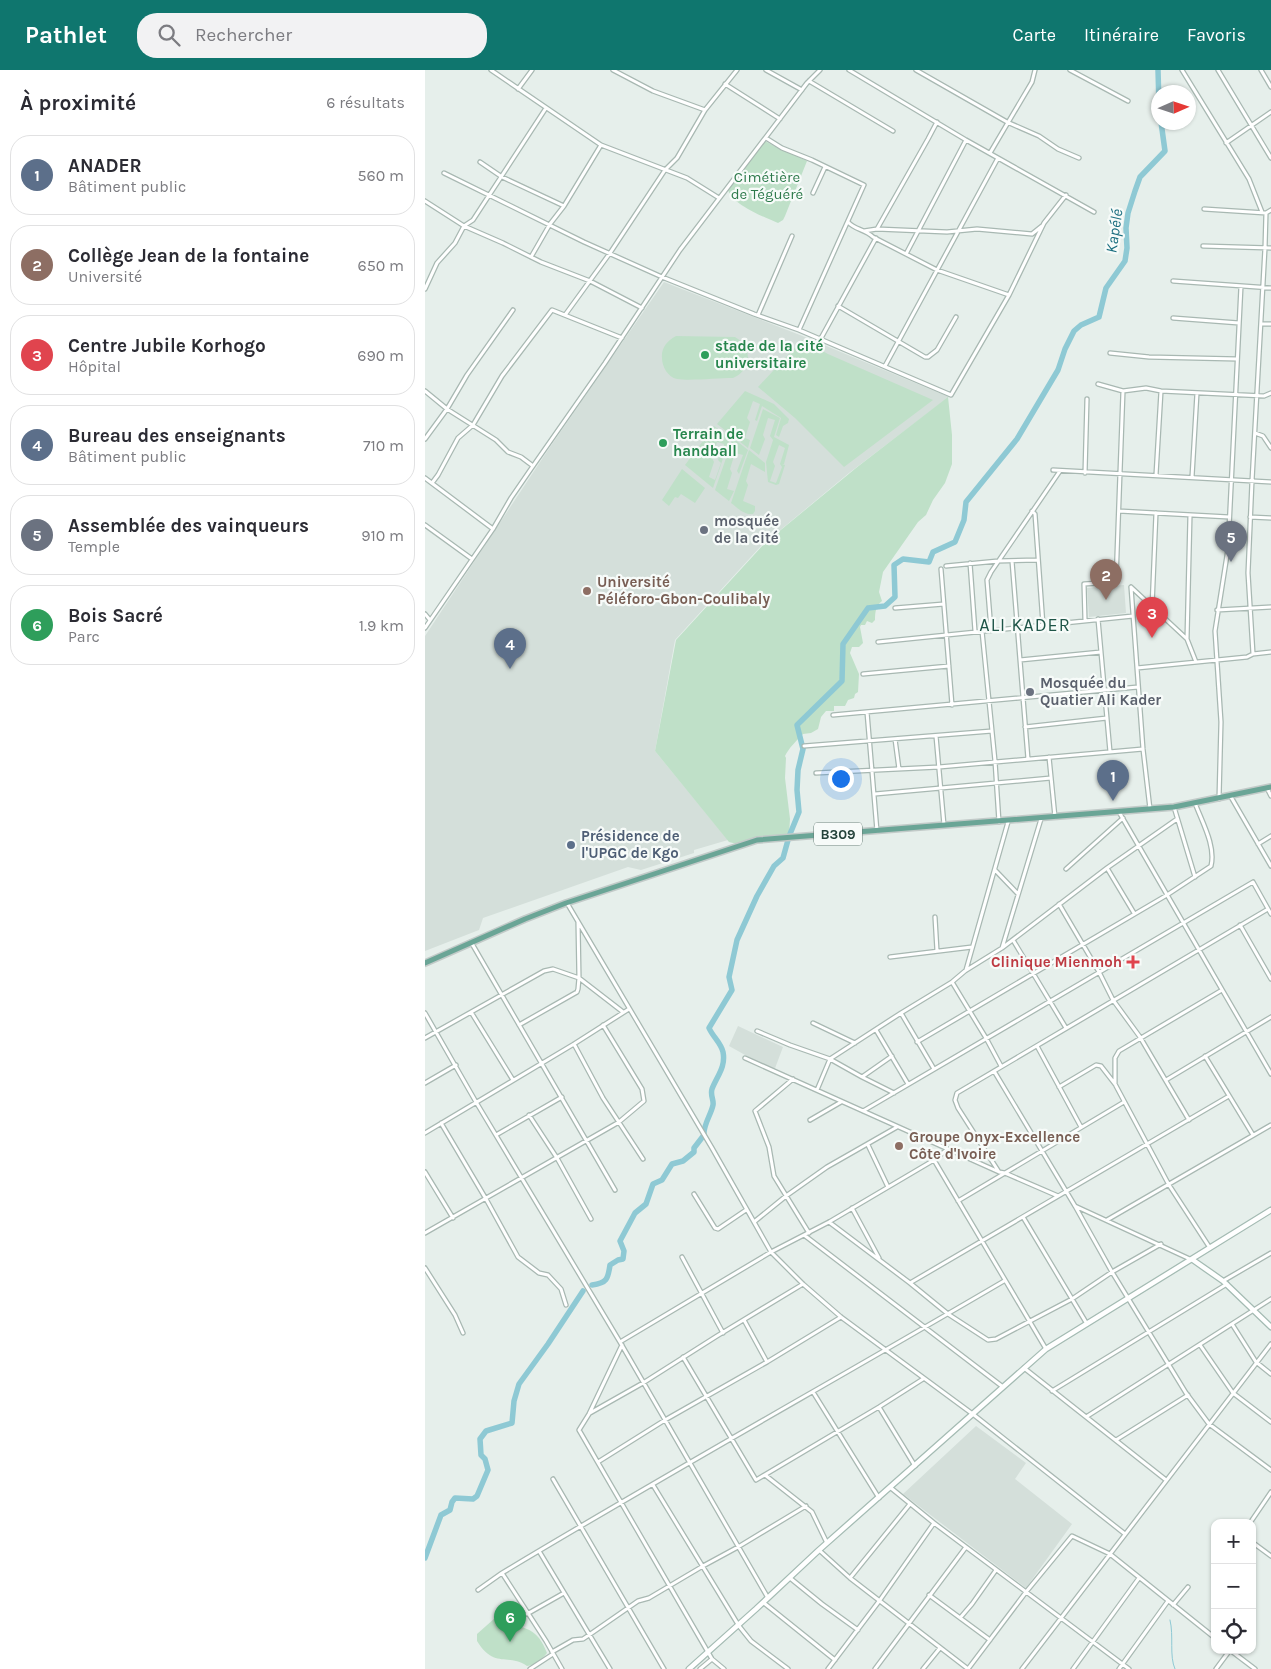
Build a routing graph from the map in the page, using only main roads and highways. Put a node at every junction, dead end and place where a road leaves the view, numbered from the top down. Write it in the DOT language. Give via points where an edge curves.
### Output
graph roads {
  1 [pos="1269,788"];
  2 [pos="425,963"];
  3 [pos="1271,1210"];
  4 [pos="1193,1260"];
  5 [pos="1271,1327"];
  6 [pos="689,1669"];
  1 -- 2 [label="main road, B309" via="1150,810 757,840 567,903"];
  3 -- 4 [label="main road"];
  4 -- 5 [label="main road" via="1225,1283"];
  4 -- 6 [label="main road" via="1046,1349"];
}
